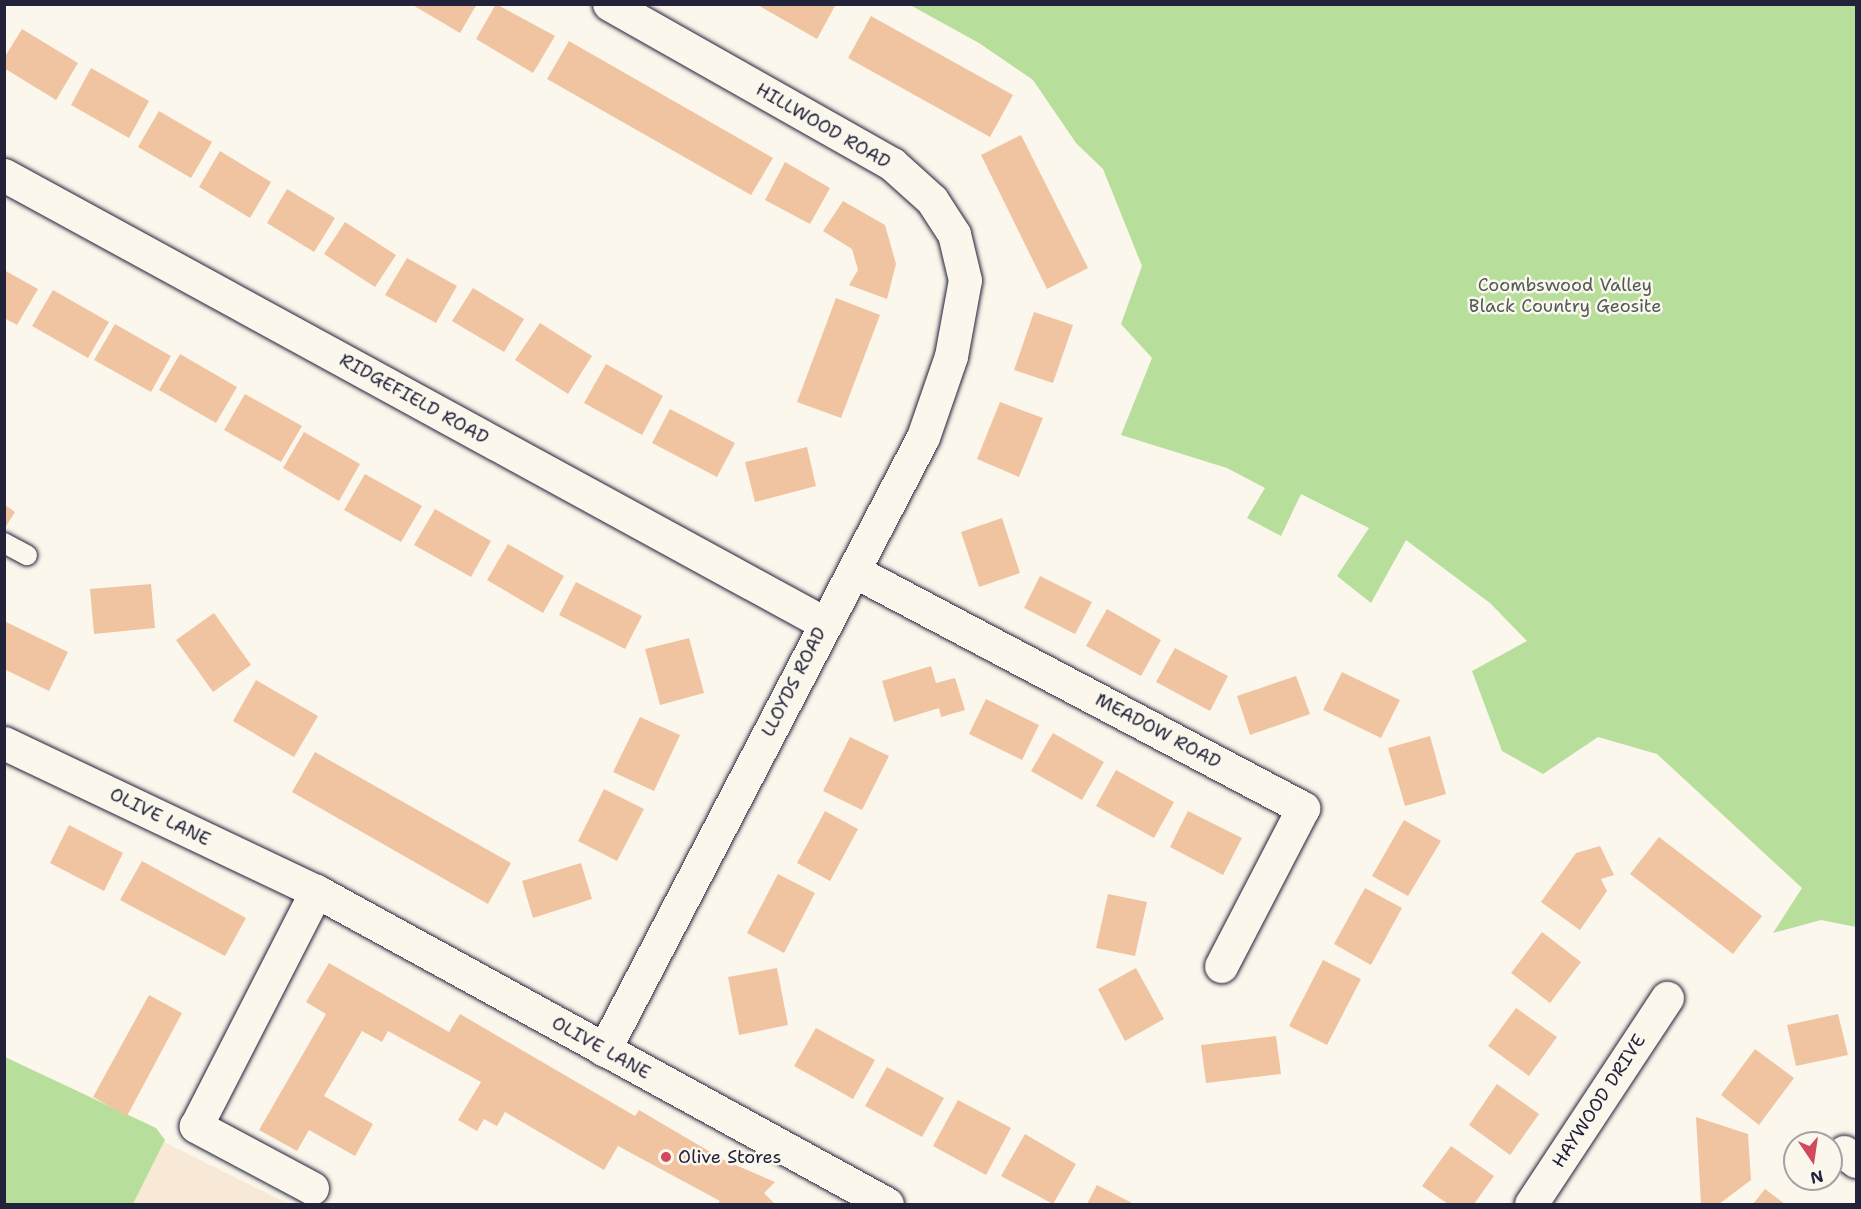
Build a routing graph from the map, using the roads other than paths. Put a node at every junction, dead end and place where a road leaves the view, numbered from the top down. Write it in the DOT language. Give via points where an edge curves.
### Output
graph roads {
  1 [pos="609,4"];
  2 [pos="4,175"];
  3 [pos="961,305"];
  4 [pos="4,543"];
  5 [pos="27,555"];
  6 [pos="854,571"];
  7 [pos="824,623"];
  8 [pos="4,743"];
  9 [pos="316,891"];
  10 [pos="1221,966"];
  11 [pos="1667,998"];
  12 [pos="604,1050"];
  13 [pos="312,1188"];
  14 [pos="887,1204"];
  15 [pos="1531,1204"];
  1 -- 3 [label="street, HILLWOOD ROAD" via="892,164 932,200 954,234 965,280"];
  2 -- 7 [label="street, RIDGEFIELD ROAD"];
  3 -- 6 [label="street, LLOYDS ROAD" via="951,356 923,437"];
  4 -- 5 [label="lane"];
  6 -- 7 [label="street, LLOYDS ROAD"];
  6 -- 10 [label="street, MEADOW ROAD" via="1304,808"];
  7 -- 12 [label="street, LLOYDS ROAD"];
  8 -- 9 [label="street, OLIVE LANE"];
  9 -- 12 [label="street, OLIVE LANE"];
  9 -- 13 [label="street" via="196,1126"];
  11 -- 15 [label="street, HAYWOOD DRIVE"];
  12 -- 14 [label="street, OLIVE LANE"];
}
